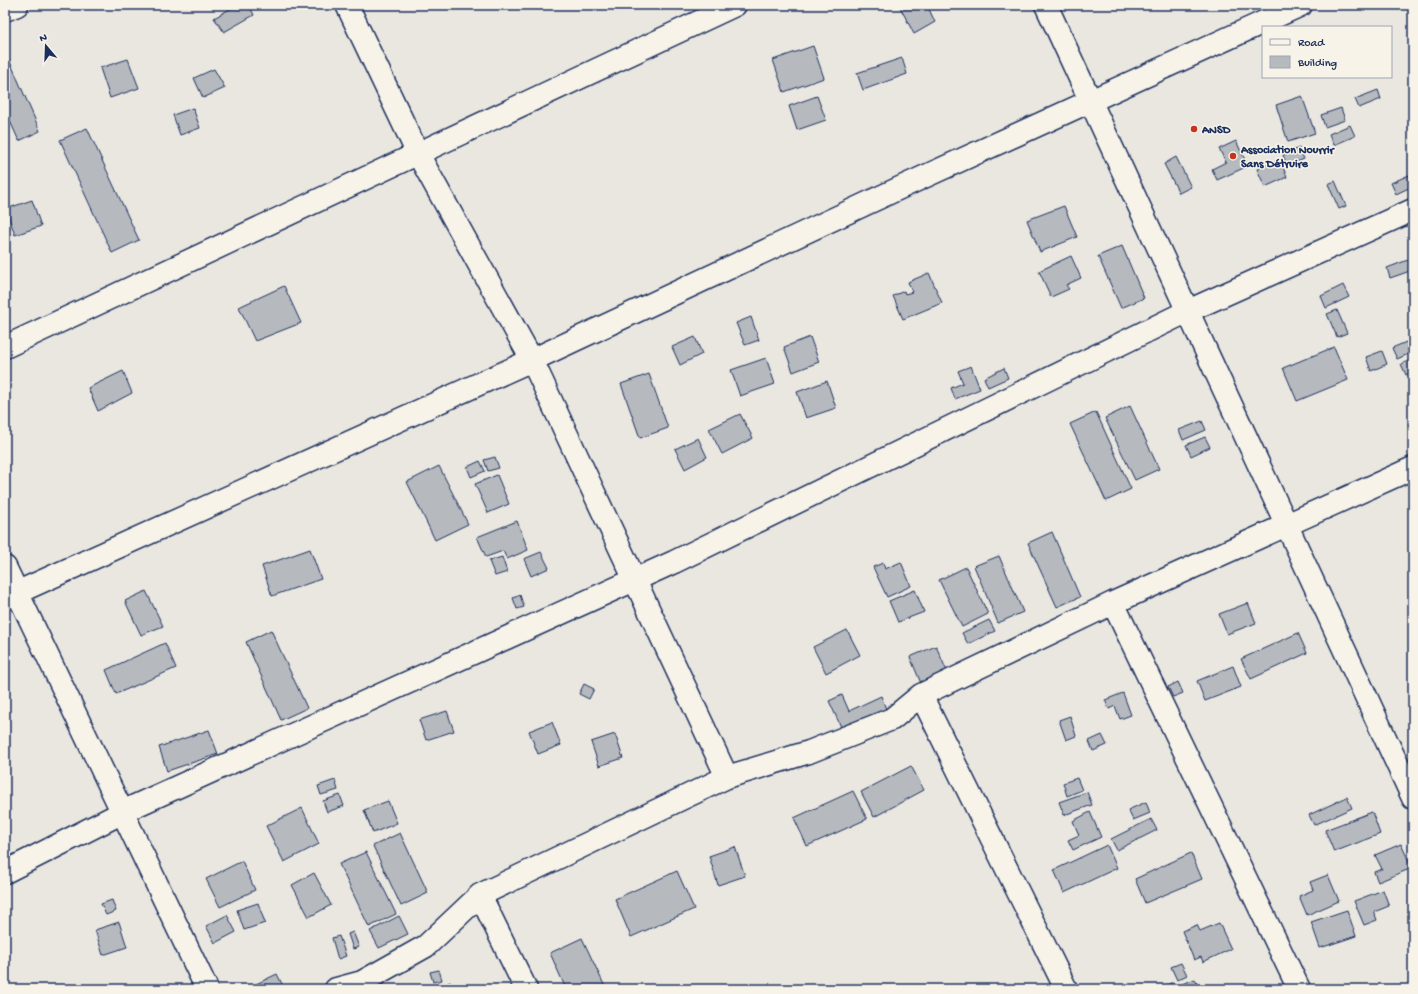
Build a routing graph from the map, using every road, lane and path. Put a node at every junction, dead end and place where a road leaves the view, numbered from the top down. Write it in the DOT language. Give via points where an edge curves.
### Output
graph roads {
  1 [pos="17,5"];
  2 [pos="347,5"];
  3 [pos="735,5"];
  4 [pos="1046,5"];
  5 [pos="1301,5"];
  6 [pos="5,10"];
  7 [pos="1091,101"];
  8 [pos="418,154"];
  9 [pos="1413,210"];
  10 [pos="1188,311"];
  11 [pos="5,347"];
  12 [pos="532,360"];
  13 [pos="1413,468"];
  14 [pos="1286,524"];
  15 [pos="5,567"];
  16 [pos="634,580"];
  17 [pos="11,595"];
  18 [pos="1113,602"];
  19 [pos="921,695"];
  20 [pos="726,777"];
  21 [pos="1413,798"];
  22 [pos="123,813"];
  23 [pos="5,872"];
  24 [pos="480,895"];
  25 [pos="207,989"];
  26 [pos="336,989"];
  27 [pos="526,989"];
  28 [pos="1066,989"];
  29 [pos="1299,989"];
  1 -- 6 [label="street"];
  2 -- 8 [label="street"];
  3 -- 8 [label="street"];
  4 -- 7 [label="street"];
  5 -- 7 [label="street"];
  7 -- 10 [label="street"];
  7 -- 12 [label="street"];
  8 -- 11 [label="street"];
  8 -- 12 [label="street"];
  9 -- 10 [label="street"];
  10 -- 14 [label="street"];
  10 -- 16 [label="street"];
  12 -- 16 [label="street"];
  12 -- 17 [label="street"];
  13 -- 14 [label="street"];
  14 -- 18 [label="street"];
  14 -- 21 [label="street"];
  15 -- 17 [label="street"];
  16 -- 20 [label="street"];
  16 -- 22 [label="street"];
  17 -- 22 [label="street"];
  18 -- 19 [label="street"];
  18 -- 29 [label="street"];
  19 -- 20 [label="street" via="892,719 809,752"];
  19 -- 28 [label="street"];
  20 -- 24 [label="street"];
  22 -- 23 [label="street"];
  22 -- 25 [label="street"];
  24 -- 26 [label="street" via="426,946 362,982"];
  24 -- 27 [label="street"];
}
